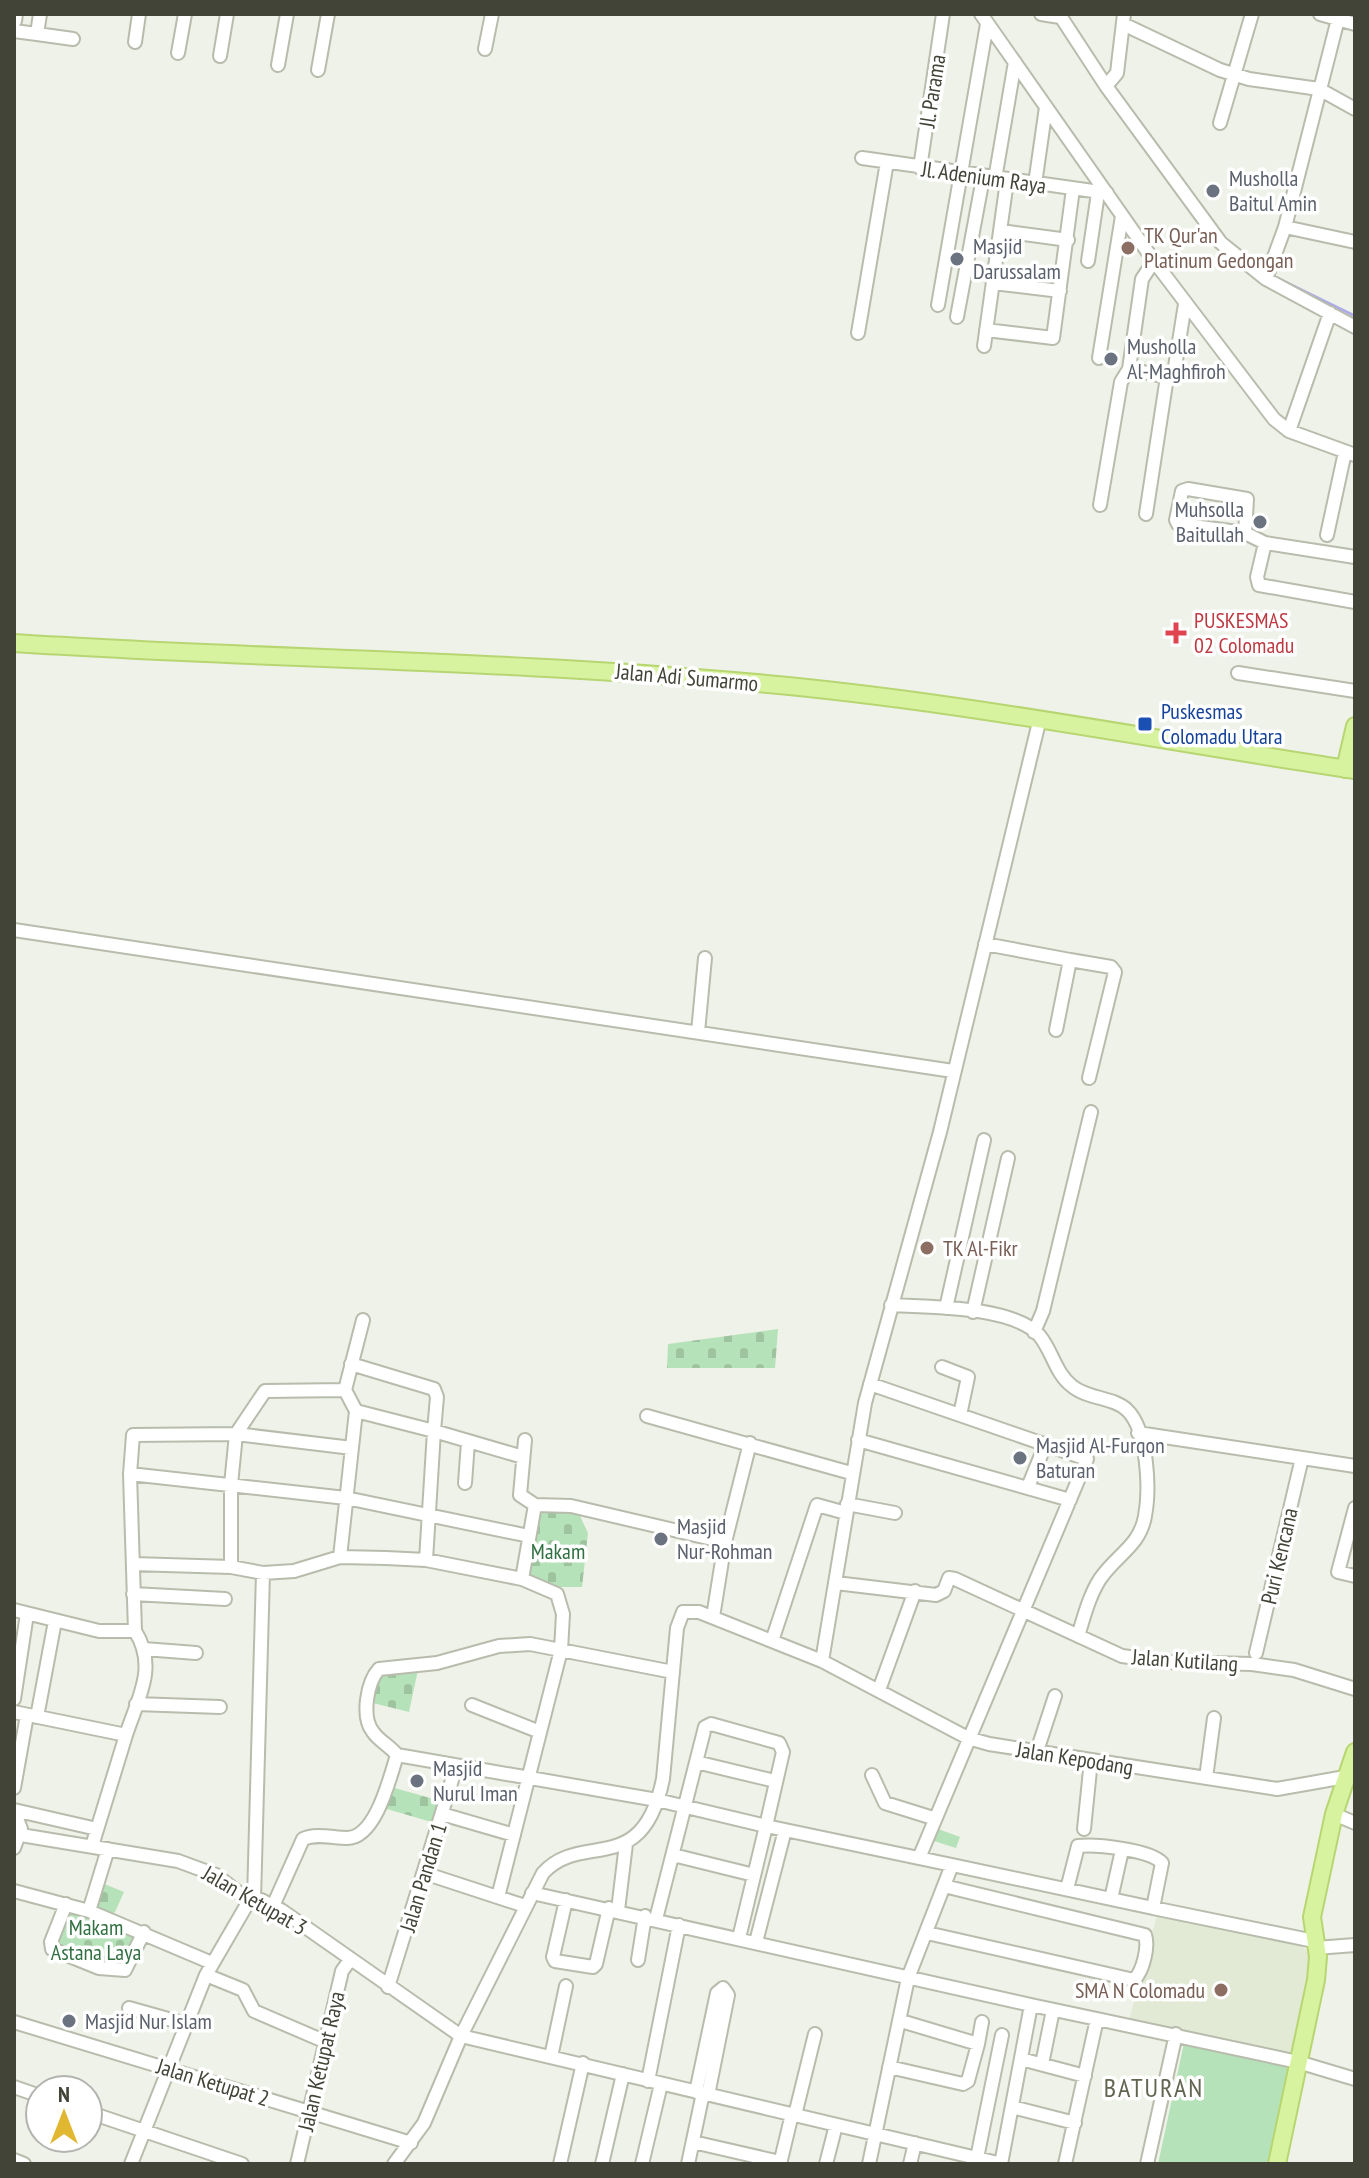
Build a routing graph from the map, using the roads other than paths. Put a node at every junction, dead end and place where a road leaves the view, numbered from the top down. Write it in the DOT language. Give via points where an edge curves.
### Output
graph roads {
  1 [pos="16,14"];
  2 [pos="40,14"];
  3 [pos="139,14"];
  4 [pos="185,14"];
  5 [pos="227,14"];
  6 [pos="287,14"];
  7 [pos="328,14"];
  8 [pos="492,14"];
  9 [pos="943,14"];
  10 [pos="1041,14"];
  11 [pos="1252,14"];
  12 [pos="1320,14"];
  13 [pos="1060,15"];
  14 [pos="984,19"];
  15 [pos="1123,19"];
  16 [pos="1338,19"];
  17 [pos="15,21"];
  18 [pos="1355,24"];
  19 [pos="14,31"];
  20 [pos="37,34"];
  21 [pos="73,39"];
  22 [pos="135,42"];
  23 [pos="485,49"];
  24 [pos="178,53"];
  25 [pos="220,56"];
  26 [pos="1015,62"];
  27 [pos="278,65"];
  28 [pos="318,70"];
  29 [pos="1235,76"];
  30 [pos="1110,82"];
  31 [pos="1319,89"];
  32 [pos="1046,107"];
  33 [pos="1355,109"];
  34 [pos="1220,123"];
  35 [pos="862,158"];
  36 [pos="887,162"];
  37 [pos="920,168"];
  38 [pos="962,174"];
  39 [pos="995,179"];
  40 [pos="1035,184"];
  41 [pos="1073,189"];
  42 [pos="1102,193"];
  43 [pos="1122,216"];
  44 [pos="1285,227"];
  45 [pos="1001,231"];
  46 [pos="1068,240"];
  47 [pos="1355,242"];
  48 [pos="1088,261"];
  49 [pos="1154,261"];
  50 [pos="1269,273"];
  51 [pos="993,283"];
  52 [pos="1060,291"];
  53 [pos="1185,304"];
  54 [pos="938,305"];
  55 [pos="1330,313"];
  56 [pos="957,317"];
  57 [pos="1355,327"];
  58 [pos="986,330"];
  59 [pos="858,333"];
  60 [pos="984,346"];
  61 [pos="1099,358"];
  62 [pos="1125,374"];
  63 [pos="1167,382"];
  64 [pos="1289,431"];
  65 [pos="1350,454"];
  66 [pos="1100,505"];
  67 [pos="1146,514"];
  68 [pos="1245,533"];
  69 [pos="1327,535"];
  70 [pos="1265,543"];
  71 [pos="1355,557"];
  72 [pos="1355,602"];
  73 [pos="14,643"];
  74 [pos="1238,673"];
  75 [pos="1355,691"];
  76 [pos="1040,718"];
  77 [pos="1355,726"];
  78 [pos="1350,769"];
  79 [pos="14,930"];
  80 [pos="985,944"];
  81 [pos="705,958"];
  82 [pos="1070,960"];
  83 [pos="1056,1030"];
  84 [pos="698,1032"];
  85 [pos="953,1071"];
  86 [pos="1089,1078"];
  87 [pos="1091,1112"];
  88 [pos="984,1140"];
  89 [pos="1008,1158"];
  90 [pos="976,1176"];
  91 [pos="1003,1181"];
  92 [pos="891,1305"];
  93 [pos="946,1308"];
  94 [pos="973,1312"];
  95 [pos="363,1320"];
  96 [pos="1034,1332"];
  97 [pos="351,1364"];
  98 [pos="942,1367"];
  99 [pos="870,1384"];
  100 [pos="345,1390"];
  101 [pos="356,1411"];
  102 [pos="960,1415"];
  103 [pos="647,1416"];
  104 [pos="434,1431"];
  105 [pos="1138,1433"];
  106 [pos="236,1434"];
  107 [pos="525,1440"];
  108 [pos="858,1440"];
  109 [pos="468,1442"];
  110 [pos="750,1443"];
  111 [pos="1046,1443"];
  112 [pos="352,1448"];
  113 [pos="523,1457"];
  114 [pos="1302,1458"];
  115 [pos="1355,1466"];
  116 [pos="851,1473"];
  117 [pos="130,1474"];
  118 [pos="465,1483"];
  119 [pos="231,1485"];
  120 [pos="1028,1487"];
  121 [pos="346,1498"];
  122 [pos="1070,1500"];
  123 [pos="535,1505"];
  124 [pos="1355,1508"];
  125 [pos="847,1509"];
  126 [pos="895,1513"];
  127 [pos="430,1514"];
  128 [pos="529,1536"];
  129 [pos="725,1542"];
  130 [pos="340,1557"];
  131 [pos="426,1560"];
  132 [pos="133,1564"];
  133 [pos="231,1567"];
  134 [pos="263,1573"];
  135 [pos="1355,1576"];
  136 [pos="522,1579"];
  137 [pos="836,1583"];
  138 [pos="915,1591"];
  139 [pos="133,1594"];
  140 [pos="225,1599"];
  141 [pos="1022,1610"];
  142 [pos="20,1612"];
  143 [pos="713,1617"];
  144 [pos="55,1621"];
  145 [pos="135,1631"];
  146 [pos="1078,1636"];
  147 [pos="772,1641"];
  148 [pos="144,1649"];
  149 [pos="561,1650"];
  150 [pos="196,1653"];
  151 [pos="1256,1653"];
  152 [pos="822,1661"];
  153 [pos="673,1672"];
  154 [pos="1355,1689"];
  155 [pos="879,1690"];
  156 [pos="1055,1696"];
  157 [pos="14,1699"];
  158 [pos="136,1704"];
  159 [pos="472,1705"];
  160 [pos="220,1707"];
  161 [pos="26,1715"];
  162 [pos="1214,1718"];
  163 [pos="540,1732"];
  164 [pos="126,1735"];
  165 [pos="968,1738"];
  166 [pos="1037,1751"];
  167 [pos="1355,1752"];
  168 [pos="397,1755"];
  169 [pos="1091,1760"];
  170 [pos="696,1762"];
  171 [pos="456,1767"];
  172 [pos="872,1775"];
  173 [pos="1206,1778"];
  174 [pos="528,1780"];
  175 [pos="1346,1780"];
  176 [pos="775,1781"];
  177 [pos="14,1788"];
  178 [pos="657,1800"];
  179 [pos="685,1807"];
  180 [pos="14,1810"];
  181 [pos="442,1814"];
  182 [pos="1334,1814"];
  183 [pos="932,1822"];
  184 [pos="1355,1823"];
  185 [pos="766,1826"];
  186 [pos="97,1829"];
  187 [pos="1084,1829"];
  188 [pos="785,1830"];
  189 [pos="21,1835"];
  190 [pos="514,1835"];
  191 [pos="626,1844"];
  192 [pos="92,1846"];
  193 [pos="14,1848"];
  194 [pos="108,1849"];
  195 [pos="1122,1850"];
  196 [pos="673,1855"];
  197 [pos="919,1858"];
  198 [pos="952,1865"];
  199 [pos="424,1873"];
  200 [pos="754,1875"];
  201 [pos="944,1886"];
  202 [pos="1067,1889"];
  203 [pos="14,1891"];
  204 [pos="532,1893"];
  205 [pos="498,1897"];
  206 [pos="1111,1899"];
  207 [pos="252,1900"];
  208 [pos="566,1900"];
  209 [pos="66,1904"];
  210 [pos="273,1906"];
  211 [pos="525,1906"];
  212 [pos="1153,1908"];
  213 [pos="613,1909"];
  214 [pos="89,1911"];
  215 [pos="650,1918"];
  216 [pos="679,1925"];
  217 [pos="144,1932"];
  218 [pos="927,1933"];
  219 [pos="739,1938"];
  220 [pos="756,1942"];
  221 [pos="1315,1945"];
  222 [pos="1355,1945"];
  223 [pos="350,1960"];
  224 [pos="638,1960"];
  225 [pos="209,1969"];
  226 [pos="908,1978"];
  227 [pos="566,1986"];
  228 [pos="388,1987"];
  229 [pos="1031,2005"];
  230 [pos="129,2008"];
  231 [pos="1053,2010"];
  232 [pos="1097,2019"];
  233 [pos="901,2021"];
  234 [pos="14,2022"];
  235 [pos="982,2022"];
  236 [pos="186,2024"];
  237 [pos="716,2027"];
  238 [pos="815,2034"];
  239 [pos="1176,2034"];
  240 [pos="1002,2035"];
  241 [pos="461,2036"];
  242 [pos="326,2042"];
  243 [pos="978,2044"];
  244 [pos="551,2057"];
  245 [pos="1021,2059"];
  246 [pos="1298,2062"];
  247 [pos="583,2063"];
  248 [pos="1042,2064"];
  249 [pos="889,2067"];
  250 [pos="167,2068"];
  251 [pos="623,2074"];
  252 [pos="1085,2076"];
  253 [pos="1355,2079"];
  254 [pos="654,2082"];
  255 [pos="703,2093"];
  256 [pos="1012,2107"];
  257 [pos="310,2112"];
  258 [pos="794,2114"];
  259 [pos="104,2118"];
  260 [pos="1075,2123"];
  261 [pos="836,2125"];
  262 [pos="142,2131"];
  263 [pos="875,2135"];
  264 [pos="693,2142"];
  265 [pos="411,2143"];
  266 [pos="915,2143"];
  267 [pos="977,2158"];
  268 [pos="14,2160"];
  269 [pos="780,2163"];
  270 [pos="24,2164"];
  271 [pos="131,2164"];
  272 [pos="242,2164"];
  273 [pos="297,2164"];
  274 [pos="394,2164"];
  275 [pos="560,2164"];
  276 [pos="602,2164"];
  277 [pos="642,2164"];
  278 [pos="688,2164"];
  279 [pos="826,2164"];
  280 [pos="869,2164"];
  281 [pos="910,2164"];
  282 [pos="1001,2164"];
  283 [pos="1065,2164"];
  284 [pos="1147,2164"];
  285 [pos="1277,2164"];
  1 -- 17 [label="street"];
  2 -- 20 [label="street"];
  3 -- 22 [label="street"];
  4 -- 24 [label="street"];
  5 -- 25 [label="street"];
  6 -- 27 [label="street"];
  7 -- 28 [label="street"];
  8 -- 23 [label="street"];
  9 -- 37 [label="street, Jl. Parama"];
  10 -- 13 [label="street"];
  11 -- 29 [label="street"];
  12 -- 16 [label="street"];
  13 -- 30 [label="street"];
  14 -- 26 [label="street"];
  14 -- 38 [label="street"];
  15 -- 29 [label="street"];
  15 -- 30 [label="street"];
  16 -- 18 [label="street"];
  16 -- 31 [label="street"];
  19 -- 20 [label="street"];
  20 -- 21 [label="street"];
  26 -- 32 [label="street"];
  26 -- 39 [label="street"];
  29 -- 31 [label="street"];
  29 -- 34 [label="street"];
  30 -- 50 [label="street" via="1216,237"];
  31 -- 33 [label="street"];
  31 -- 44 [label="street"];
  32 -- 40 [label="street"];
  32 -- 42 [label="street"];
  35 -- 36 [label="street, Jl. Adenium Raya"];
  36 -- 37 [label="street, Jl. Adenium Raya"];
  36 -- 59 [label="street"];
  37 -- 38 [label="street, Jl. Adenium Raya"];
  38 -- 39 [label="street, Jl. Adenium Raya"];
  38 -- 54 [label="street"];
  39 -- 40 [label="street, Jl. Adenium Raya"];
  39 -- 45 [label="street"];
  39 -- 56 [label="street"];
  40 -- 41 [label="street, Jl. Adenium Raya"];
  41 -- 42 [label="street, Jl. Adenium Raya"];
  41 -- 46 [label="street"];
  42 -- 43 [label="street"];
  42 -- 48 [label="street"];
  43 -- 49 [label="street"];
  43 -- 61 [label="street"];
  44 -- 47 [label="street"];
  44 -- 50 [label="street"];
  45 -- 46 [label="street"];
  45 -- 51 [label="street"];
  46 -- 52 [label="street"];
  49 -- 53 [label="street"];
  49 -- 62 [label="street" via="1142,279"];
  50 -- 55 [label="street"];
  51 -- 52 [label="street"];
  51 -- 58 [label="street"];
  52 -- 58 [label="street" via="1051,340"];
  53 -- 63 [label="street" via="1174,373"];
  53 -- 64 [label="street" via="1274,419"];
  55 -- 57 [label="street"];
  55 -- 64 [label="street"];
  58 -- 60 [label="street"];
  62 -- 63 [label="street"];
  62 -- 66 [label="street"];
  63 -- 67 [label="street"];
  64 -- 65 [label="street"];
  65 -- 69 [label="street"];
  68 -- 68 [label="street" via="1177,524 1182,491 1247,499"];
  68 -- 70 [label="street"];
  70 -- 71 [label="street"];
  70 -- 72 [label="street" via="1260,586"];
  73 -- 76 [label="main road, Jalan Adi Sumarmo" via="630,672 830,690"];
  74 -- 75 [label="street"];
  76 -- 78 [label="main road, Jalan Adi Sumarmo"];
  76 -- 80 [label="street"];
  77 -- 78 [label="main road"];
  79 -- 84 [label="street"];
  80 -- 82 [label="street"];
  80 -- 85 [label="street"];
  81 -- 84 [label="street"];
  82 -- 83 [label="street"];
  82 -- 86 [label="street" via="1115,972"];
  84 -- 85 [label="street"];
  85 -- 92 [label="street"];
  87 -- 96 [label="street"];
  88 -- 90 [label="street"];
  89 -- 91 [label="street"];
  90 -- 91 [label="street"];
  90 -- 93 [label="street"];
  91 -- 94 [label="street"];
  92 -- 93 [label="street"];
  92 -- 99 [label="street"];
  93 -- 94 [label="street"];
  94 -- 96 [label="street" via="1006,1318"];
  95 -- 97 [label="street"];
  96 -- 105 [label="street" via="1069,1384 1127,1410"];
  97 -- 100 [label="street"];
  97 -- 104 [label="street" via="434,1389"];
  98 -- 102 [label="street" via="968,1377"];
  99 -- 102 [label="street"];
  99 -- 108 [label="street"];
  100 -- 101 [label="street"];
  100 -- 106 [label="street" via="265,1391"];
  101 -- 104 [label="street"];
  101 -- 112 [label="street"];
  102 -- 111 [label="street"];
  103 -- 110 [label="street"];
  104 -- 109 [label="street"];
  104 -- 127 [label="street"];
  105 -- 114 [label="street"];
  105 -- 146 [label="street" via="1148,1477 1142,1529 1102,1576"];
  106 -- 112 [label="street"];
  106 -- 117 [label="street" via="133,1435"];
  106 -- 119 [label="street"];
  107 -- 113 [label="street"];
  108 -- 116 [label="street"];
  108 -- 120 [label="street"];
  109 -- 113 [label="street"];
  109 -- 118 [label="street"];
  110 -- 116 [label="street"];
  110 -- 129 [label="street"];
  111 -- 120 [label="street"];
  111 -- 122 [label="street" via="1087,1459"];
  112 -- 121 [label="street"];
  113 -- 123 [label="street" via="520,1495"];
  114 -- 115 [label="street"];
  114 -- 151 [label="street, Puri Kencana"];
  116 -- 125 [label="street"];
  117 -- 119 [label="street"];
  117 -- 132 [label="street"];
  119 -- 121 [label="street"];
  119 -- 133 [label="street"];
  120 -- 122 [label="street"];
  121 -- 127 [label="street"];
  121 -- 130 [label="street"];
  122 -- 141 [label="street"];
  123 -- 128 [label="street"];
  123 -- 129 [label="street" via="571,1506"];
  124 -- 135 [label="street" via="1338,1572"];
  125 -- 126 [label="street"];
  125 -- 137 [label="street"];
  125 -- 147 [label="street" via="817,1505"];
  127 -- 128 [label="street"];
  127 -- 131 [label="street"];
  128 -- 136 [label="street"];
  129 -- 143 [label="street"];
  130 -- 131 [label="street"];
  130 -- 134 [label="street" via="302,1570"];
  131 -- 136 [label="street"];
  132 -- 133 [label="street"];
  132 -- 139 [label="street"];
  133 -- 134 [label="street"];
  134 -- 207 [label="street"];
  136 -- 149 [label="street" via="557,1594 563,1614"];
  137 -- 138 [label="street"];
  137 -- 152 [label="street"];
  138 -- 141 [label="street, Jalan Kutilang" via="941,1594 949,1578 955,1579"];
  138 -- 155 [label="street"];
  139 -- 140 [label="street"];
  139 -- 145 [label="street"];
  141 -- 146 [label="street, Jalan Kutilang"];
  141 -- 165 [label="street"];
  142 -- 144 [label="street"];
  142 -- 157 [label="street"];
  143 -- 147 [label="street, Jalan Kepodang"];
  143 -- 153 [label="street" via="691,1611 679,1618"];
  144 -- 145 [label="street" via="104,1632"];
  144 -- 161 [label="street"];
  145 -- 148 [label="street"];
  146 -- 154 [label="street, Jalan Kutilang" via="1136,1659 1252,1664 1294,1670"];
  147 -- 152 [label="street, Jalan Kepodang"];
  148 -- 150 [label="street"];
  148 -- 158 [label="street" via="147,1672"];
  149 -- 153 [label="street"];
  149 -- 163 [label="street"];
  149 -- 168 [label="street" via="509,1644 437,1663 379,1669 371,1682 367,1719"];
  152 -- 155 [label="street, Jalan Kepodang"];
  153 -- 178 [label="street"];
  155 -- 165 [label="street, Jalan Kepodang"];
  156 -- 166 [label="street"];
  158 -- 160 [label="street"];
  158 -- 164 [label="street"];
  159 -- 163 [label="street"];
  161 -- 164 [label="street"];
  161 -- 177 [label="street"];
  162 -- 173 [label="street"];
  163 -- 174 [label="street"];
  164 -- 186 [label="street"];
  165 -- 166 [label="street, Jalan Kepodang"];
  165 -- 183 [label="street"];
  166 -- 169 [label="street, Jalan Kepodang"];
  167 -- 175 [label="main road"];
  168 -- 171 [label="street"];
  168 -- 210 [label="street" via="368,1827 352,1838 303,1839"];
  169 -- 173 [label="street, Jalan Kepodang"];
  169 -- 187 [label="street"];
  170 -- 176 [label="street"];
  170 -- 176 [label="street" via="705,1727 711,1724 779,1743 783,1752"];
  170 -- 179 [label="street"];
  171 -- 174 [label="street"];
  171 -- 181 [label="street, Jalan Pandan 1"];
  172 -- 183 [label="street" via="885,1803"];
  173 -- 175 [label="street, Jalan Kepodang" via="1277,1789"];
  174 -- 178 [label="street"];
  174 -- 190 [label="street"];
  175 -- 182 [label="main road"];
  176 -- 185 [label="street"];
  178 -- 179 [label="street"];
  178 -- 191 [label="street"];
  179 -- 185 [label="street"];
  179 -- 196 [label="street"];
  180 -- 186 [label="street"];
  180 -- 189 [label="street"];
  181 -- 190 [label="street"];
  181 -- 199 [label="street, Jalan Pandan 1"];
  182 -- 184 [label="street"];
  182 -- 221 [label="main road" via="1312,1917"];
  183 -- 197 [label="street"];
  185 -- 188 [label="street"];
  185 -- 200 [label="street"];
  186 -- 192 [label="street"];
  188 -- 197 [label="street"];
  188 -- 220 [label="street"];
  189 -- 192 [label="street, Jalan Ketupat 3"];
  189 -- 193 [label="street"];
  190 -- 205 [label="street"];
  191 -- 204 [label="street" via="553,1864"];
  191 -- 213 [label="street"];
  192 -- 194 [label="street, Jalan Ketupat 3"];
  194 -- 207 [label="street, Jalan Ketupat 3" via="199,1868"];
  194 -- 214 [label="street"];
  195 -- 202 [label="street" via="1078,1846"];
  195 -- 206 [label="street"];
  195 -- 212 [label="street" via="1161,1860"];
  196 -- 200 [label="street"];
  196 -- 215 [label="street"];
  197 -- 198 [label="street"];
  198 -- 201 [label="street"];
  198 -- 202 [label="street"];
  199 -- 205 [label="street"];
  199 -- 228 [label="street, Jalan Pandan 1"];
  200 -- 219 [label="street"];
  201 -- 218 [label="street"];
  201 -- 218 [label="street" via="1145,1935 1139,1975 1134,1980"];
  202 -- 206 [label="street"];
  203 -- 209 [label="street"];
  204 -- 208 [label="street"];
  204 -- 211 [label="street"];
  205 -- 211 [label="street"];
  206 -- 212 [label="street"];
  207 -- 210 [label="street, Jalan Ketupat 3"];
  207 -- 225 [label="street"];
  208 -- 213 [label="street"];
  208 -- 213 [label="street" via="553,1957 574,1966 596,1964"];
  209 -- 214 [label="street"];
  209 -- 217 [label="street" via="51,1947 99,1968 125,1970"];
  210 -- 223 [label="street, Jalan Ketupat 3"];
  211 -- 241 [label="street"];
  212 -- 221 [label="street"];
  213 -- 215 [label="street"];
  214 -- 217 [label="street"];
  215 -- 216 [label="street"];
  215 -- 224 [label="street"];
  216 -- 219 [label="street"];
  216 -- 254 [label="street"];
  217 -- 225 [label="street"];
  218 -- 226 [label="street"];
  219 -- 220 [label="street"];
  220 -- 226 [label="street"];
  221 -- 222 [label="street"];
  221 -- 246 [label="main road" via="1316,1980"];
  223 -- 228 [label="street, Jalan Ketupat 3"];
  223 -- 242 [label="street, Jalan Ketupat Raya" via="342,1971"];
  225 -- 236 [label="street"];
  225 -- 242 [label="street" via="243,1990 254,2011"];
  226 -- 229 [label="street"];
  226 -- 233 [label="street"];
  227 -- 244 [label="street"];
  228 -- 241 [label="street, Jalan Ketupat 3"];
  229 -- 231 [label="street"];
  229 -- 245 [label="street"];
  230 -- 236 [label="street"];
  231 -- 232 [label="street"];
  231 -- 248 [label="street"];
  232 -- 239 [label="street"];
  232 -- 252 [label="street"];
  233 -- 243 [label="street"];
  233 -- 249 [label="street"];
  234 -- 250 [label="street, Jalan Ketupat 2"];
  235 -- 243 [label="street"];
  236 -- 250 [label="street"];
  237 -- 255 [label="street"];
  238 -- 258 [label="street"];
  239 -- 246 [label="street"];
  239 -- 284 [label="street"];
  240 -- 267 [label="street"];
  241 -- 244 [label="street"];
  241 -- 265 [label="street"];
  242 -- 257 [label="street, Jalan Ketupat Raya"];
  243 -- 249 [label="street" via="963,2084"];
  244 -- 247 [label="street"];
  245 -- 248 [label="street"];
  245 -- 256 [label="street"];
  246 -- 253 [label="street"];
  246 -- 285 [label="main road"];
  247 -- 251 [label="street"];
  247 -- 275 [label="street"];
  248 -- 252 [label="street"];
  249 -- 263 [label="street"];
  250 -- 257 [label="street, Jalan Ketupat 2"];
  250 -- 262 [label="street"];
  251 -- 254 [label="street"];
  251 -- 276 [label="street"];
  252 -- 260 [label="street"];
  254 -- 255 [label="street"];
  254 -- 277 [label="street"];
  255 -- 258 [label="street"];
  255 -- 264 [label="street"];
  256 -- 260 [label="street"];
  256 -- 282 [label="street"];
  257 -- 265 [label="street, Jalan Ketupat 2"];
  257 -- 273 [label="street, Jalan Ketupat Raya"];
  258 -- 261 [label="street"];
  258 -- 269 [label="street"];
  259 -- 262 [label="street"];
  260 -- 283 [label="street"];
  261 -- 263 [label="street"];
  261 -- 279 [label="street"];
  262 -- 271 [label="street"];
  262 -- 272 [label="street"];
  263 -- 266 [label="street"];
  263 -- 280 [label="street"];
  264 -- 269 [label="street"];
  264 -- 278 [label="street"];
  265 -- 274 [label="street"];
  266 -- 267 [label="street"];
  266 -- 281 [label="street"];
  267 -- 282 [label="street"];
  268 -- 270 [label="street"];
}
